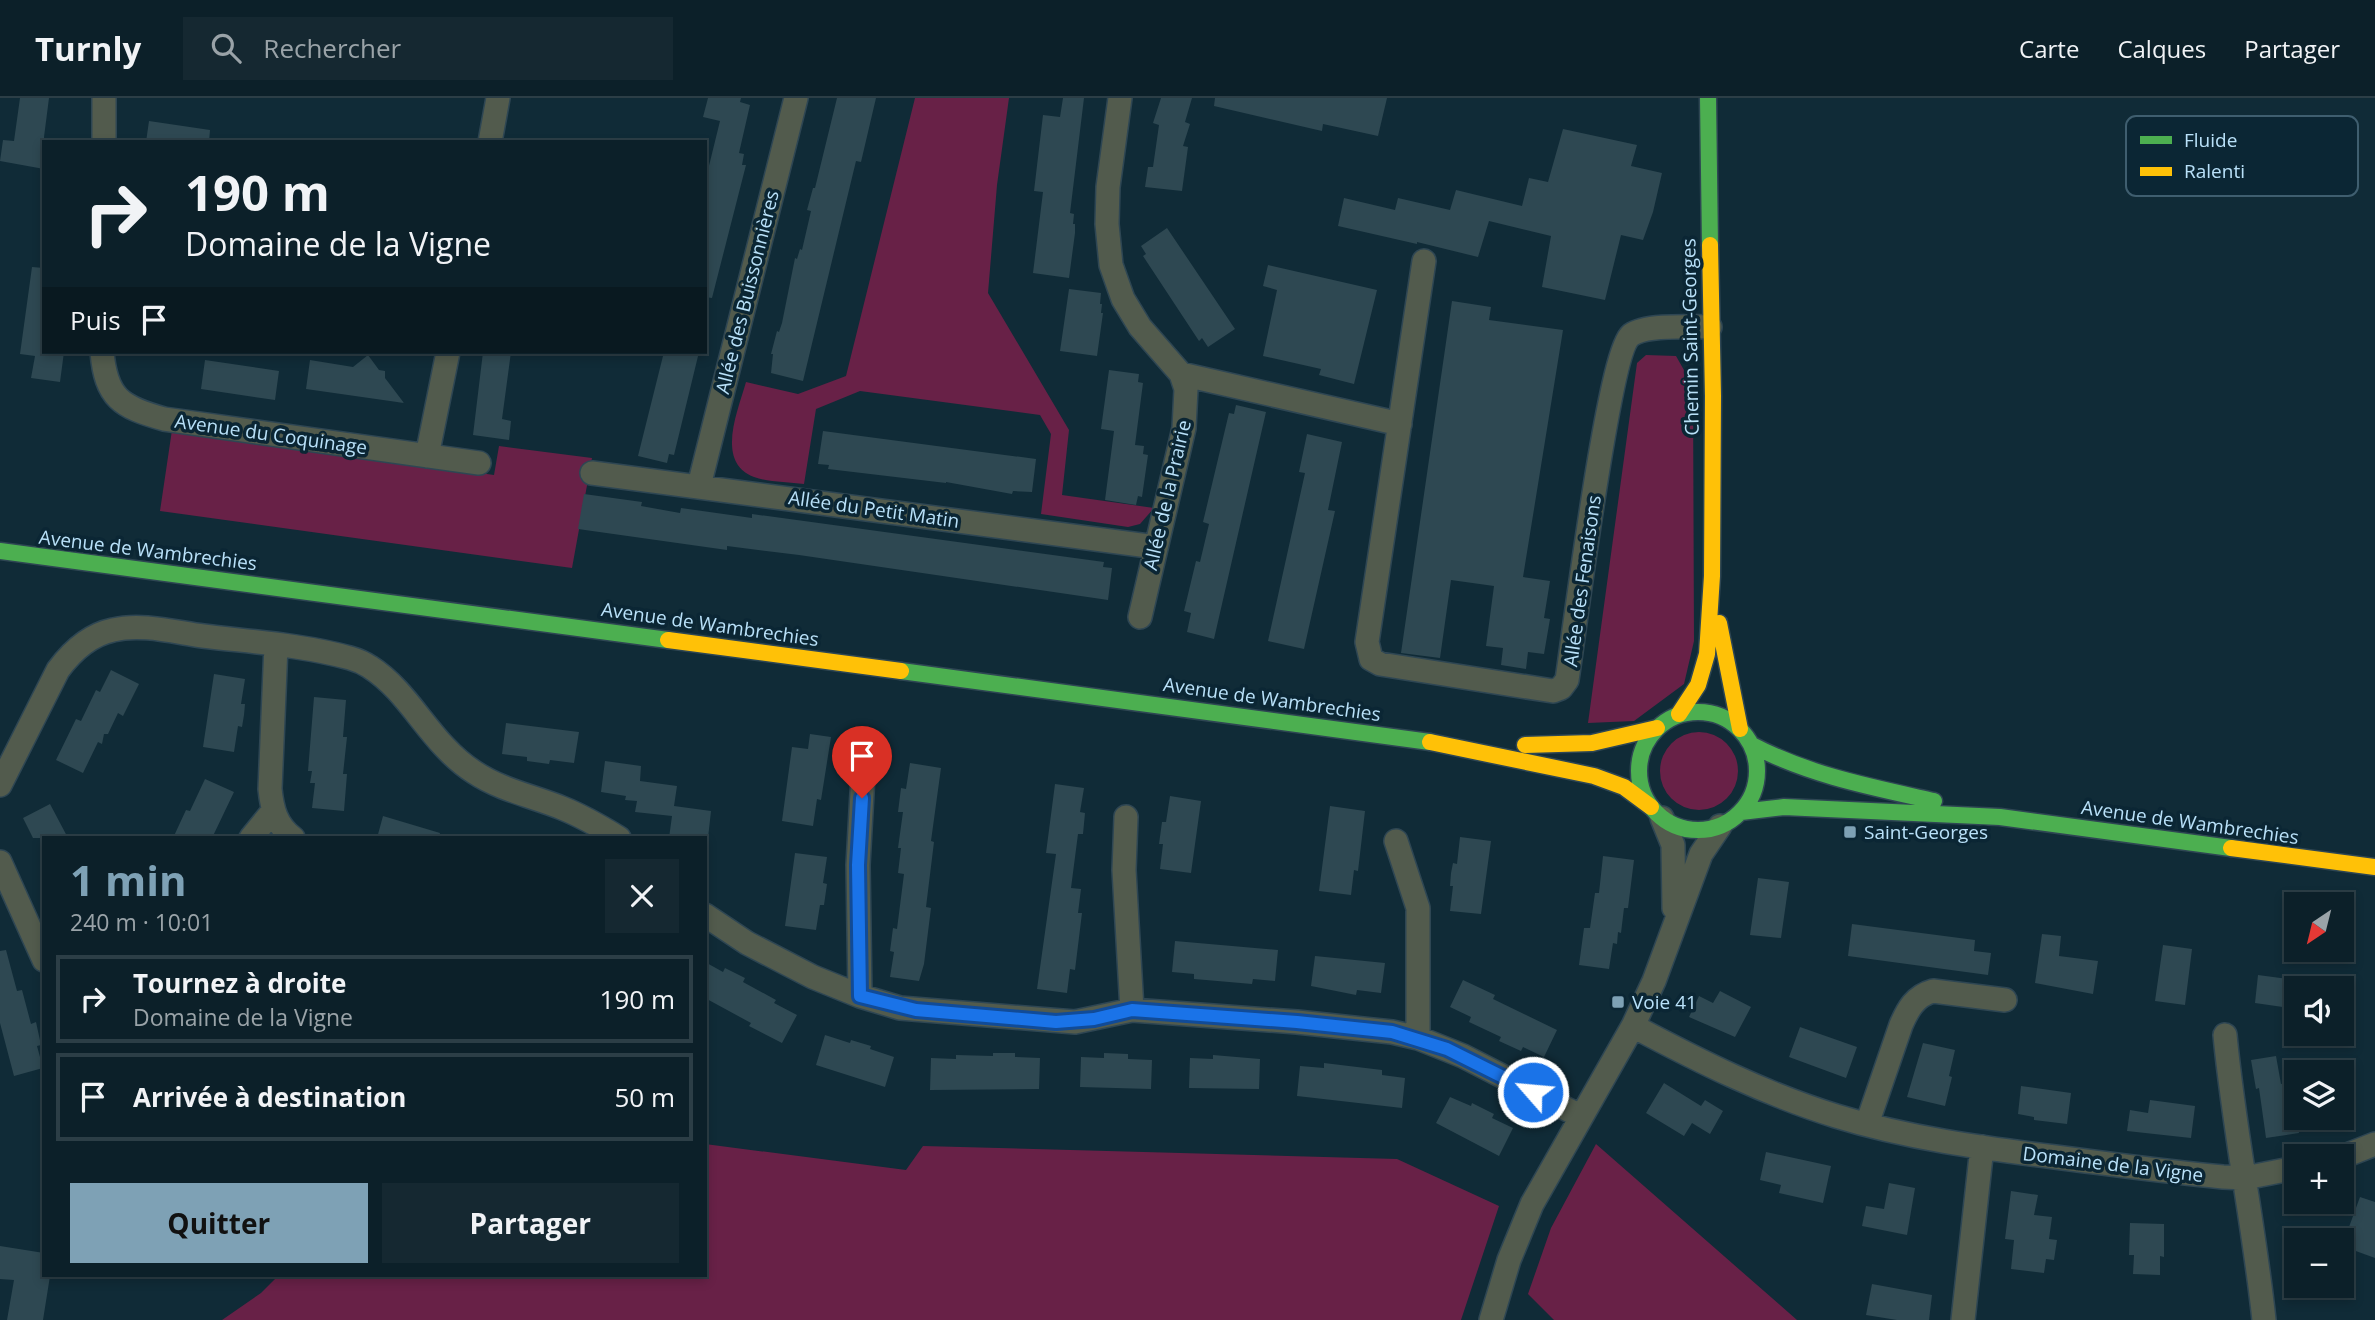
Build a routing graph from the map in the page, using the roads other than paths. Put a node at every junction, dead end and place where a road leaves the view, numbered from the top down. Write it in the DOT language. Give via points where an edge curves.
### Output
graph roads {
  1 [pos="104,98"];
  2 [pos="498,98"];
  3 [pos="796,98"];
  4 [pos="1120,98"];
  5 [pos="1708,98"];
  6 [pos="104,140"];
  7 [pos="490,140"];
  8 [pos="1424,261"];
  9 [pos="1710,327"];
  10 [pos="102,354"];
  11 [pos="448,354"];
  12 [pos="1181,374"];
  13 [pos="1400,424"];
  14 [pos="427,456"];
  15 [pos="479,463"];
  16 [pos="592,473"];
  17 [pos="699,486"];
  18 [pos="1156,547"];
  19 [pos="0,551"];
  20 [pos="1712,576"];
  21 [pos="1140,617"];
  22 [pos="276,645"];
  23 [pos="1679,714"];
  24 [pos="1657,728"];
  25 [pos="1740,729"];
  26 [pos="1415,739"];
  27 [pos="1752,745"];
  28 [pos="863,775"];
  29 [pos="0,785"];
  30 [pos="273,811"];
  31 [pos="1741,812"];
  32 [pos="1657,813"];
  33 [pos="1126,817"];
  34 [pos="2000,817"];
  35 [pos="1720,826"];
  36 [pos="253,836"];
  37 [pos="290,836"];
  38 [pos="615,836"];
  39 [pos="1396,841"];
  40 [pos="0,862"];
  41 [pos="2375,867"];
  42 [pos="707,916"];
  43 [pos="1673,929"];
  44 [pos="42,956"];
  45 [pos="860,996"];
  46 [pos="2005,1000"];
  47 [pos="1132,1010"];
  48 [pos="1633,1026"];
  49 [pos="2225,1035"];
  50 [pos="1418,1038"];
  51 [pos="1580,1116"];
  52 [pos="1867,1124"];
  53 [pos="2375,1144"];
  54 [pos="1982,1147"];
  55 [pos="2354,1152"];
  56 [pos="2284,1170"];
  57 [pos="2245,1178"];
  58 [pos="1491,1320"];
  59 [pos="1963,1320"];
  60 [pos="2264,1320"];
  1 -- 6 [label="street"];
  2 -- 7 [label="street"];
  3 -- 17 [label="street, Allée des Buissonnières"];
  4 -- 12 [label="street" via="1108,187 1111,265 1123,299 1140,327"];
  5 -- 9 [label="main road, Chemin Saint-Georges"];
  8 -- 13 [label="street, Allée des Fenaisons"];
  9 -- 13 [label="street, Allée des Fenaisons" via="1643,330 1628,339 1622,351 1606,417 1567,680 1553,691 1371,659 1367,642"];
  9 -- 20 [label="main road, Chemin Saint-Georges"];
  10 -- 14 [label="street, Avenue du Coquinage" via="107,384 126,406 141,413"];
  11 -- 14 [label="street"];
  12 -- 13 [label="street"];
  12 -- 18 [label="street, Allée de la Prairie" via="1186,389 1184,428"];
  14 -- 15 [label="street, Avenue du Coquinage"];
  16 -- 17 [label="street, Allée du Petit Matin"];
  17 -- 18 [label="street, Allée du Petit Matin"];
  18 -- 21 [label="street, Allée de la Prairie"];
  19 -- 26 [label="main road, Avenue de Wambrechies"];
  20 -- 23 [label="main road, Chemin Saint-Georges" via="1707,654 1698,685"];
  20 -- 25 [label="main road, Chemin Saint-Georges"];
  22 -- 29 [label="street" via="138,628 114,629 94,637 58,670"];
  22 -- 30 [label="street"];
  22 -- 38 [label="street" via="336,654 368,666 390,683 443,748 473,772 505,789 569,811"];
  23 -- 24 [label="main road"];
  23 -- 25 [label="main road" via="1712,713"];
  24 -- 26 [label="main road, Avenue de Wambrechies" via="1616,741 1570,747"];
  24 -- 32 [label="main road" via="1644,745 1639,766 1641,788"];
  25 -- 27 [label="main road"];
  26 -- 32 [label="main road, Avenue de Wambrechies" via="1594,776 1624,787"];
  27 -- 31 [label="main road" via="1756,784"];
  27 -- 34 [label="main road, Avenue de Wambrechies" via="1806,769"];
  28 -- 45 [label="street" via="858,865"];
  30 -- 36 [label="street"];
  30 -- 37 [label="street"];
  31 -- 34 [label="main road, Avenue de Wambrechies" via="1784,807"];
  31 -- 35 [label="main road"];
  32 -- 35 [label="main road" via="1690,830"];
  32 -- 43 [label="street" via="1672,839 1674,853"];
  33 -- 47 [label="street" via="1124,870"];
  34 -- 41 [label="main road, Avenue de Wambrechies"];
  35 -- 43 [label="street" via="1701,854"];
  39 -- 50 [label="street" via="1418,908"];
  40 -- 44 [label="street"];
  42 -- 45 [label="street" via="770,955"];
  43 -- 48 [label="street"];
  45 -- 47 [label="street" via="916,1010 1056,1022"];
  46 -- 52 [label="street" via="1933,990 1915,1000 1900,1025"];
  47 -- 50 [label="street" via="1356,1027"];
  48 -- 51 [label="street"];
  48 -- 52 [label="street, Domaine de la Vigne" via="1747,1083"];
  49 -- 57 [label="street"];
  50 -- 51 [label="street"];
  51 -- 58 [label="street" via="1523,1224"];
  52 -- 54 [label="street, Domaine de la Vigne"];
  53 -- 55 [label="street"];
  54 -- 57 [label="street, Domaine de la Vigne"];
  54 -- 59 [label="street"];
  56 -- 57 [label="street, Domaine de la Vigne"];
  57 -- 60 [label="street"];
}
